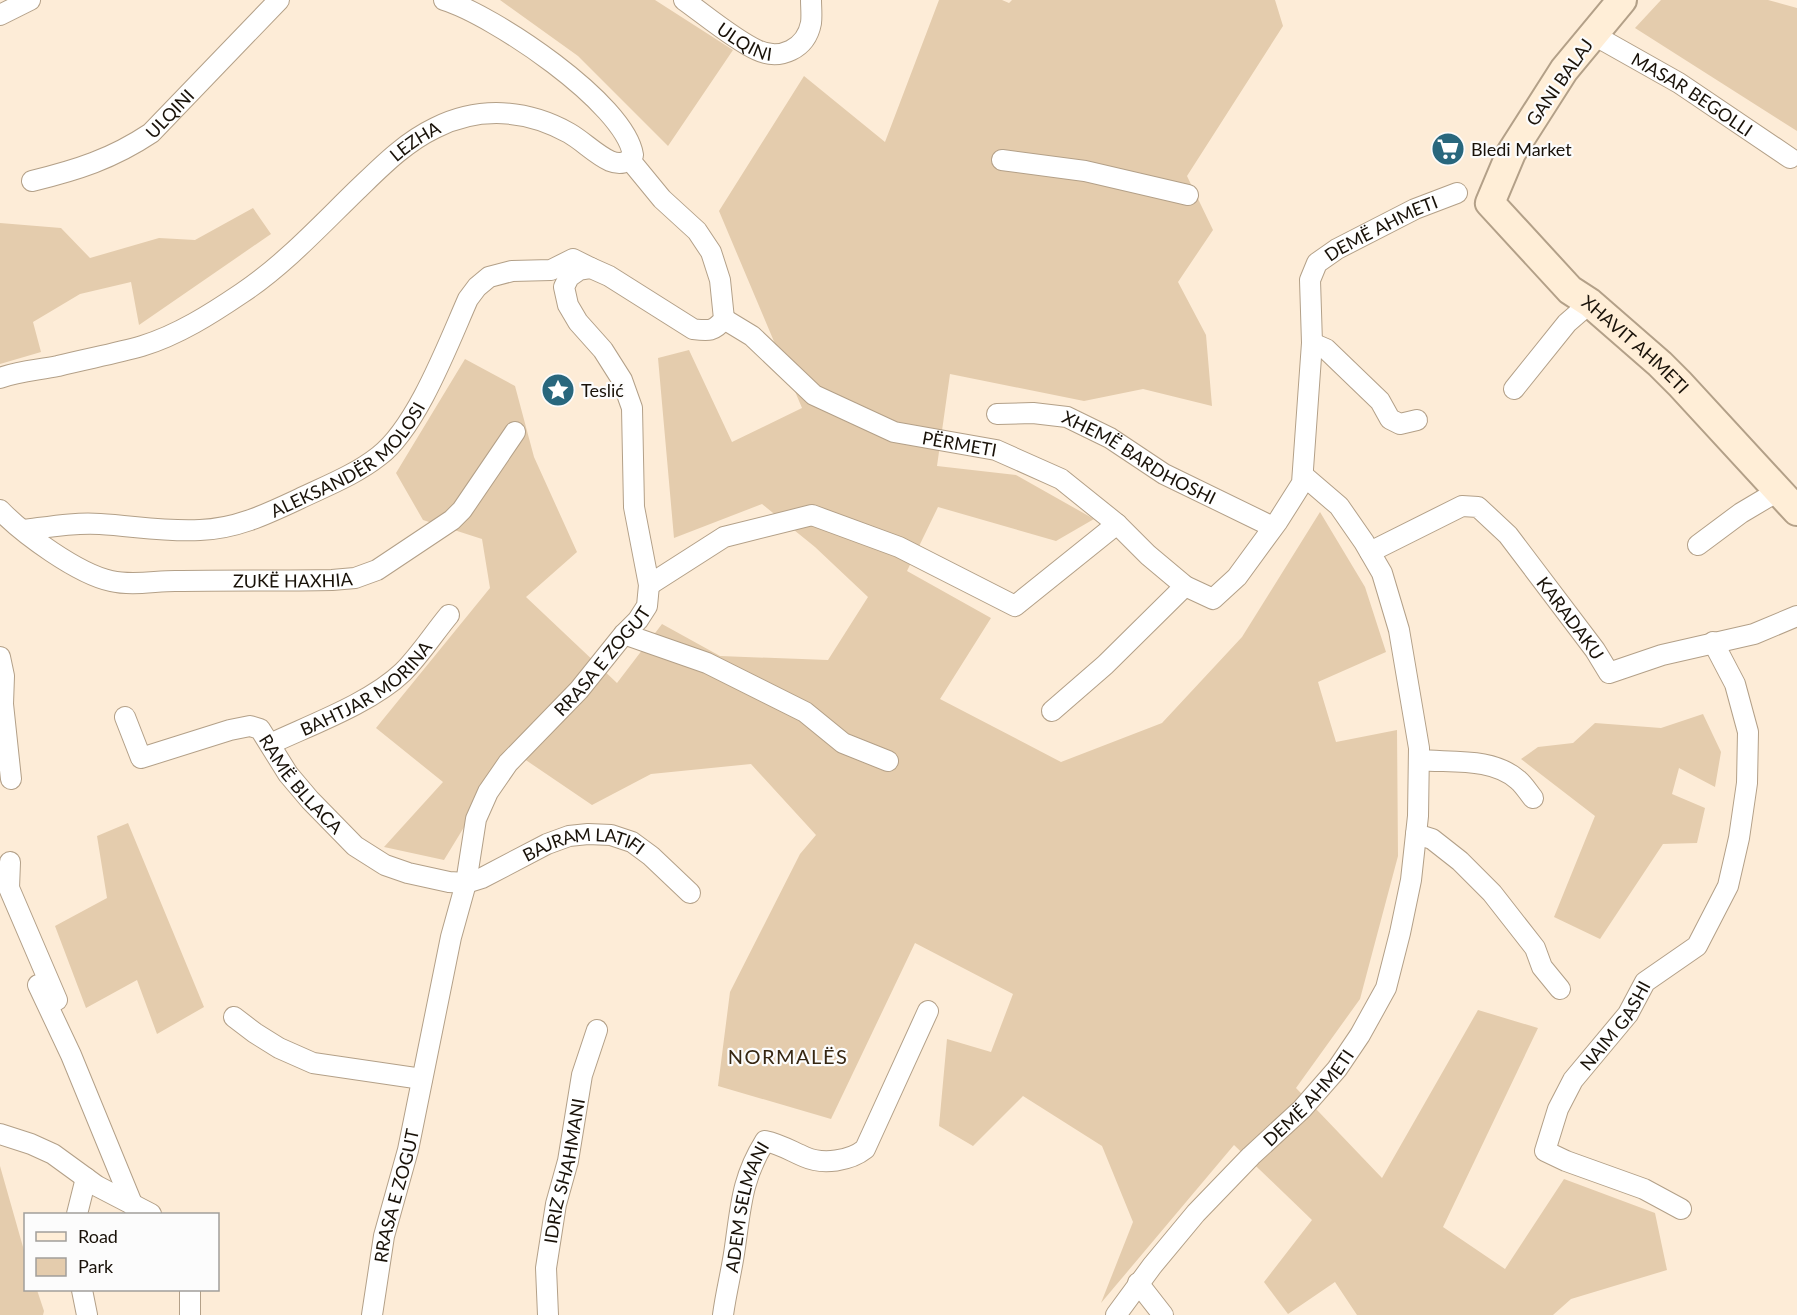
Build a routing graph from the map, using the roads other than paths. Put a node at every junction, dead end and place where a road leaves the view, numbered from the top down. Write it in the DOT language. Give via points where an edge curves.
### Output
graph roads {
  1 [pos="30,0"];
  2 [pos="279,0"];
  3 [pos="444,0"];
  4 [pos="684,0"];
  5 [pos="811,0"];
  6 [pos="1622,0"];
  7 [pos="0,15"];
  8 [pos="1592,34"];
  9 [pos="1790,158"];
  10 [pos="630,160"];
  11 [pos="1002,160"];
  12 [pos="32,181"];
  13 [pos="1457,193"];
  14 [pos="1188,195"];
  15 [pos="1490,203"];
  16 [pos="591,268"];
  17 [pos="1590,303"];
  18 [pos="724,319"];
  19 [pos="1312,343"];
  20 [pos="0,378"];
  21 [pos="1514,389"];
  22 [pos="998,414"];
  23 [pos="1417,420"];
  24 [pos="515,432"];
  25 [pos="1304,476"];
  26 [pos="1778,491"];
  27 [pos="0,510"];
  28 [pos="1797,511"];
  29 [pos="1117,524"];
  30 [pos="1274,527"];
  31 [pos="23,530"];
  32 [pos="1698,545"];
  33 [pos="1370,552"];
  34 [pos="649,585"];
  35 [pos="1185,586"];
  36 [pos="449,615"];
  37 [pos="1797,616"];
  38 [pos="624,634"];
  39 [pos="1713,642"];
  40 [pos="0,657"];
  41 [pos="1052,711"];
  42 [pos="125,717"];
  43 [pos="270,744"];
  44 [pos="1419,760"];
  45 [pos="888,761"];
  46 [pos="11,778"];
  47 [pos="1533,798"];
  48 [pos="1416,834"];
  49 [pos="10,862"];
  50 [pos="466,883"];
  51 [pos="690,893"];
  52 [pos="38,985"];
  53 [pos="1560,989"];
  54 [pos="928,1011"];
  55 [pos="234,1017"];
  56 [pos="597,1030"];
  57 [pos="71,1054"];
  58 [pos="422,1079"];
  59 [pos="0,1134"];
  60 [pos="86,1178"];
  61 [pos="133,1206"];
  62 [pos="1681,1209"];
  63 [pos="77,1213"];
  64 [pos="148,1213"];
  65 [pos="1138,1283"];
  66 [pos="82,1291"];
  67 [pos="190,1291"];
  68 [pos="87,1315"];
  69 [pos="190,1315"];
  70 [pos="372,1315"];
  71 [pos="548,1315"];
  72 [pos="723,1315"];
  73 [pos="1116,1315"];
  74 [pos="1163,1315"];
  1 -- 7 [label="street"];
  2 -- 12 [label="street, ULQINI" via="151,133 97,163"];
  3 -- 10 [label="street" via="520,38 563,70 622,128 632,146"];
  4 -- 5 [label="street, ULQINI" via="758,51 776,54 791,52 802,43 811,24"];
  6 -- 8 [label="street, GANI BALAJ"];
  8 -- 9 [label="street, MASAR BEGOLLI" via="1679,83"];
  8 -- 15 [label="street, GANI BALAJ" via="1511,153"];
  10 -- 18 [label="street" via="662,200 698,231 711,252 720,280"];
  10 -- 20 [label="street, LEZHA" via="621,164 611,161 546,121 519,114 491,112 464,117 409,143 281,262 206,317 142,346"];
  11 -- 14 [label="street" via="1085,171"];
  13 -- 19 [label="street, DEMË AHMETI" via="1415,209 1317,263 1310,280"];
  15 -- 17 [label="street, XHAVIT AHMETI" via="1570,290"];
  16 -- 18 [label="street" via="693,329 717,328"];
  16 -- 31 [label="street, ALEKSANDËR MOLOSI" via="573,259 551,270 512,271 489,277 468,299 414,413 381,455 272,511 231,527 201,530 99,524"];
  16 -- 34 [label="street, RRASA E ZOGUT" via="568,277 564,287 568,305 622,380 632,408 634,507"];
  17 -- 21 [label="street" via="1568,323"];
  17 -- 26 [label="street, XHAVIT AHMETI" via="1673,377"];
  18 -- 29 [label="street, PËRMETI" via="752,336 813,395 894,432 996,450 1061,479"];
  19 -- 23 [label="street" via="1326,349 1366,387 1390,419 1400,424"];
  19 -- 25 [label="street, DEMË AHMETI"];
  22 -- 30 [label="street, XHEMË BARDHOSHI" via="1067,417 1110,438 1164,474"];
  24 -- 31 [label="street, ZUKË HAXHIA" via="452,520 377,570 356,578 111,581 56,554"];
  25 -- 30 [label="street, PËRMETI"];
  25 -- 33 [label="street, DEMË AHMETI" via="1339,506"];
  26 -- 28 [label="street, XHAVIT AHMETI"];
  26 -- 32 [label="street"];
  27 -- 31 [label="street, ZUKË HAXHIA"];
  29 -- 34 [label="street" via="1015,606 898,547 812,515 724,537"];
  29 -- 35 [label="street, PËRMETI"];
  30 -- 35 [label="street, PËRMETI" via="1237,577 1213,599"];
  33 -- 39 [label="street, KARADAKU" via="1462,506 1478,507 1515,544 1609,673"];
  33 -- 44 [label="street, DEMË AHMETI" via="1382,573 1399,630"];
  34 -- 38 [label="street, RRASA E ZOGUT" via="647,606"];
  35 -- 41 [label="street"];
  36 -- 43 [label="street, BAHTJAR MORINA" via="403,672 381,688"];
  37 -- 39 [label="street, KARADAKU" via="1754,634"];
  38 -- 45 [label="street" via="707,663 805,712 843,743"];
  38 -- 50 [label="street, RRASA E ZOGUT" via="579,690 508,763 488,792 476,819"];
  39 -- 62 [label="street, NAIM GASHI" via="1735,684 1748,732 1740,838 1728,886 1697,946 1645,982 1628,1014 1572,1080 1545,1151 1644,1189"];
  40 -- 46 [label="street"];
  42 -- 43 [label="street, RAMË BLLACA" via="141,758 250,726 260,729"];
  43 -- 50 [label="street, RAMË BLLACA" via="288,774 355,846 385,865 408,873"];
  44 -- 47 [label="street" via="1486,764 1504,770"];
  44 -- 48 [label="street, DEMË AHMETI"];
  48 -- 53 [label="street" via="1432,839 1492,893 1535,948 1542,967"];
  48 -- 65 [label="street, DEMË AHMETI" via="1409,891 1386,988 1360,1035 1302,1109 1196,1213"];
  49 -- 57 [label="street" via="9,888 50,979"];
  50 -- 51 [label="street, BAJRAM LATIFI" via="569,836 611,835 632,842"];
  50 -- 58 [label="street, RRASA E ZOGUT"];
  52 -- 57 [label="street"];
  54 -- 72 [label="street, ADEM SELMANI" via="865,1149 855,1157 808,1158 765,1141 746,1178 740,1202"];
  55 -- 58 [label="street" via="279,1048 313,1063"];
  56 -- 71 [label="street, IDRIZ SHAHMANI" via="582,1075 568,1161 556,1204 546,1268"];
  57 -- 61 [label="street"];
  58 -- 70 [label="street, RRASA E ZOGUT" via="408,1150 384,1236"];
  59 -- 60 [label="street" via="53,1154"];
  60 -- 61 [label="street"];
  60 -- 63 [label="street"];
  61 -- 64 [label="street"];
  65 -- 73 [label="street, DEMË AHMETI"];
  65 -- 74 [label="street"];
  66 -- 68 [label="street"];
  67 -- 69 [label="street"];
}
